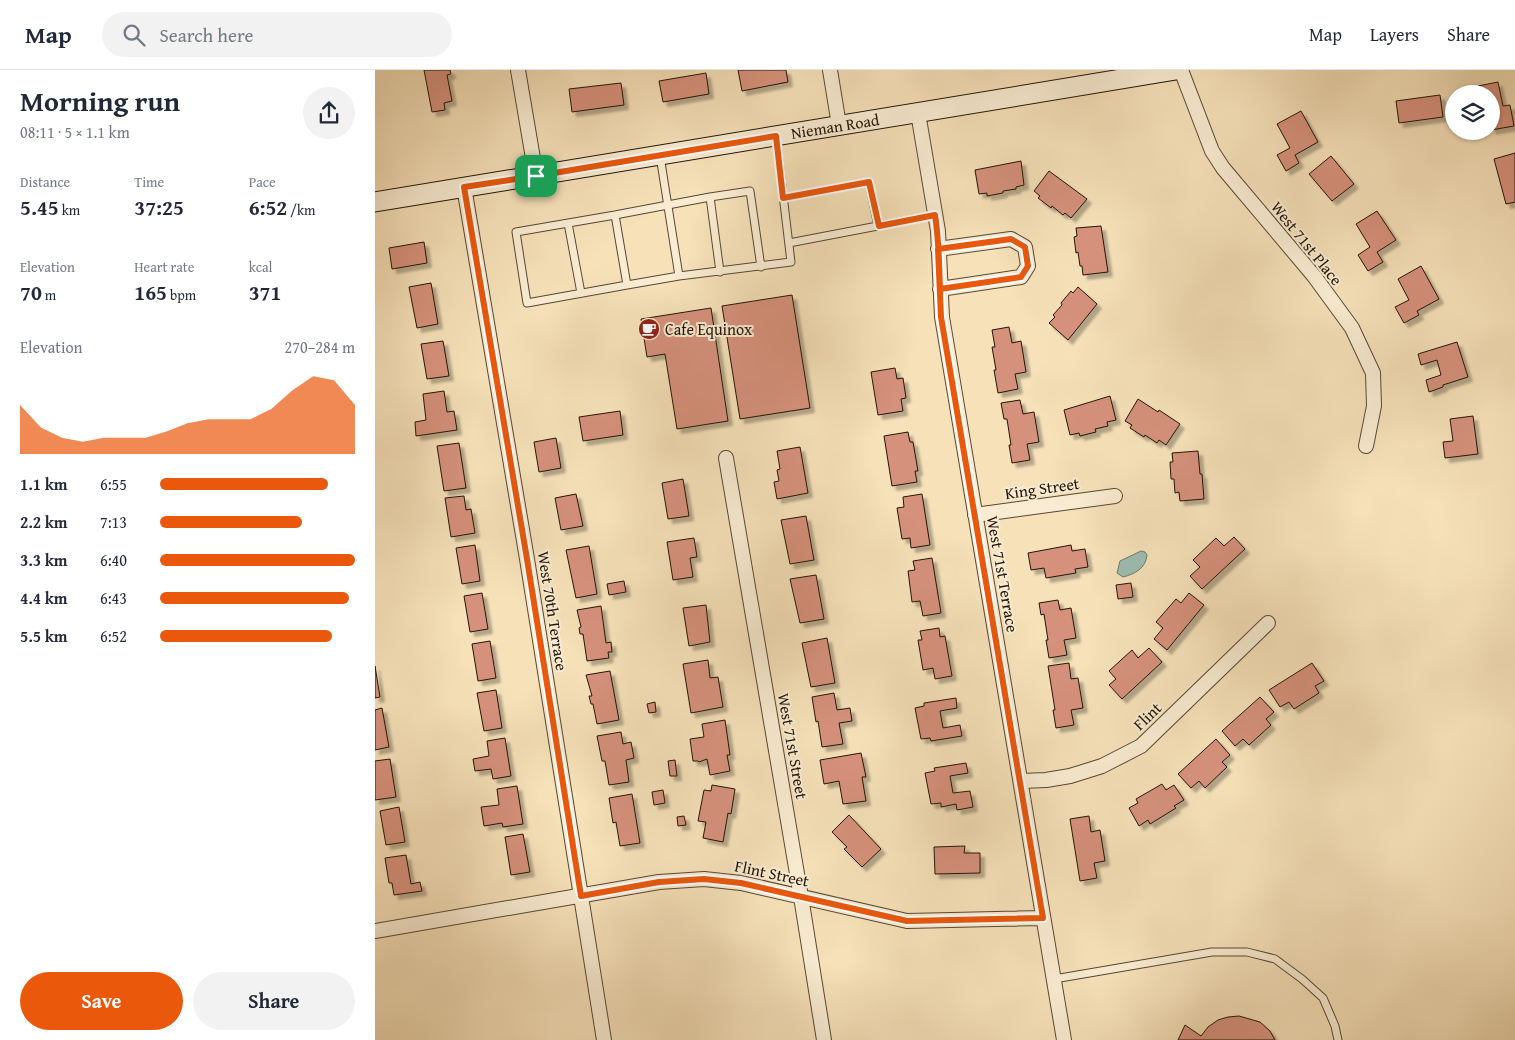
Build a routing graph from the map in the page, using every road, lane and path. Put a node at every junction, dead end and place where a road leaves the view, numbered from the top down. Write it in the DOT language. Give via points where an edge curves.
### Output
graph roads {
  1 [pos="518,70"];
  2 [pos="830,70"];
  3 [pos="1176,70"];
  4 [pos="1181,70"];
  5 [pos="918,113"];
  6 [pos="839,125"];
  7 [pos="776,136"];
  8 [pos="660,155"];
  9 [pos="536,176"];
  10 [pos="464,187"];
  11 [pos="710,197"];
  12 [pos="783,198"];
  13 [pos="375,202"];
  14 [pos="668,205"];
  15 [pos="615,215"];
  16 [pos="935,215"];
  17 [pos="568,222"];
  18 [pos="879,226"];
  19 [pos="789,243"];
  20 [pos="938,249"];
  21 [pos="761,267"];
  22 [pos="720,272"];
  23 [pos="679,276"];
  24 [pos="627,285"];
  25 [pos="940,289"];
  26 [pos="581,293"];
  27 [pos="1366,446"];
  28 [pos="726,458"];
  29 [pos="1115,496"];
  30 [pos="975,515"];
  31 [pos="1268,623"];
  32 [pos="1021,780"];
  33 [pos="581,896"];
  34 [pos="801,897"];
  35 [pos="1043,918"];
  36 [pos="375,931"];
  37 [pos="1054,979"];
  38 [pos="604,1040"];
  39 [pos="823,1040"];
  40 [pos="1064,1040"];
  41 [pos="1338,1040"];
  1 -- 9 [label="street"];
  2 -- 6 [label="street"];
  3 -- 5 [label="main road, Nieman Road"];
  4 -- 27 [label="street, West 71st Place" via="1212,150 1223,168 1314,276 1352,328 1373,373 1374,406"];
  5 -- 6 [label="main road, Nieman Road"];
  5 -- 16 [label="street, West 71st Terrace"];
  6 -- 7 [label="main road, Nieman Road"];
  7 -- 8 [label="main road, Nieman Road"];
  7 -- 12 [label="lane"];
  8 -- 9 [label="main road, Nieman Road"];
  8 -- 14 [label="lane"];
  9 -- 10 [label="main road, Nieman Road"];
  10 -- 13 [label="main road, Nieman Road"];
  10 -- 33 [label="street, West 70th Terrace"];
  11 -- 14 [label="lane"];
  11 -- 21 [label="lane" via="750,191"];
  11 -- 22 [label="lane"];
  12 -- 18 [label="lane" via="869,182"];
  12 -- 19 [label="lane"];
  14 -- 15 [label="lane"];
  14 -- 23 [label="lane"];
  15 -- 17 [label="lane"];
  15 -- 24 [label="lane"];
  16 -- 18 [label="lane"];
  16 -- 20 [label="street, West 71st Terrace"];
  17 -- 26 [label="lane"];
  17 -- 26 [label="lane" via="516,232 527,303"];
  18 -- 19 [label="lane"];
  19 -- 21 [label="lane" via="791,262"];
  20 -- 25 [label="street, West 71st Terrace"];
  20 -- 25 [label="street" via="1011,239 1025,247 1028,266 1021,277"];
  21 -- 22 [label="lane"];
  22 -- 23 [label="lane"];
  23 -- 24 [label="lane"];
  24 -- 26 [label="lane"];
  25 -- 30 [label="street, West 71st Terrace" via="941,317"];
  28 -- 34 [label="street, West 71st Street"];
  29 -- 30 [label="street, King Street"];
  30 -- 32 [label="street, West 71st Terrace"];
  31 -- 32 [label="street, Flint" via="1141,746 1102,766 1046,780"];
  32 -- 35 [label="street, West 71st Terrace"];
  33 -- 34 [label="street, Flint Street" via="659,882 704,879 741,883"];
  33 -- 36 [label="street, Flint Street"];
  33 -- 38 [label="street, West 70th Terrace"];
  34 -- 35 [label="street, Flint Street" via="907,921"];
  34 -- 39 [label="street, West 71st Street"];
  35 -- 37 [label="street, West 71st Terrace"];
  37 -- 40 [label="street, West 71st Terrace"];
  37 -- 41 [label="lane" via="1211,952 1247,952 1275,959 1323,998"];
}
